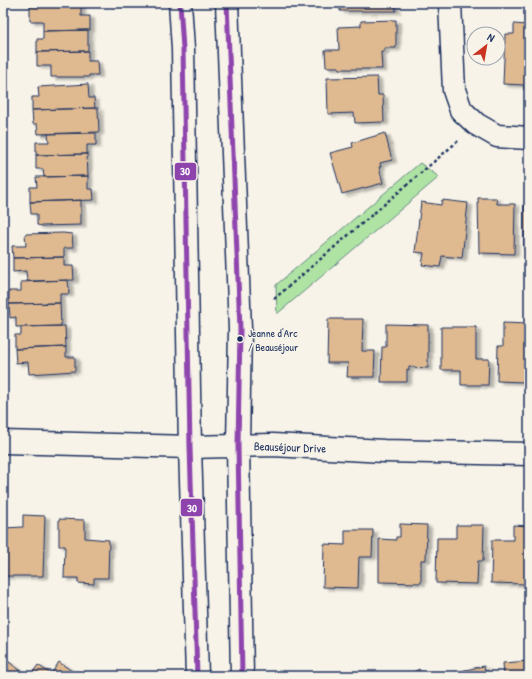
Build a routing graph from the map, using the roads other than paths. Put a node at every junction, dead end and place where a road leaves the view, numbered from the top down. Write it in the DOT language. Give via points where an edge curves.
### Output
graph roads {
  1 [pos="180,3"];
  2 [pos="227,3"];
  3 [pos="450,3"];
  4 [pos="529,138"];
  5 [pos="3,442"];
  6 [pos="238,446"];
  7 [pos="190,447"];
  8 [pos="529,454"];
  9 [pos="197,676"];
  10 [pos="242,676"];
  1 -- 7 [label="main road"];
  2 -- 6 [label="main road" via="240,329"];
  3 -- 4 [label="main road" via="454,90 461,110 476,124 497,136"];
  5 -- 7 [label="main road, Beauséjour Drive"];
  6 -- 7 [label="main road, Beauséjour Drive"];
  6 -- 8 [label="main road, Beauséjour Drive"];
  6 -- 10 [label="main road"];
  7 -- 9 [label="main road"];
}
